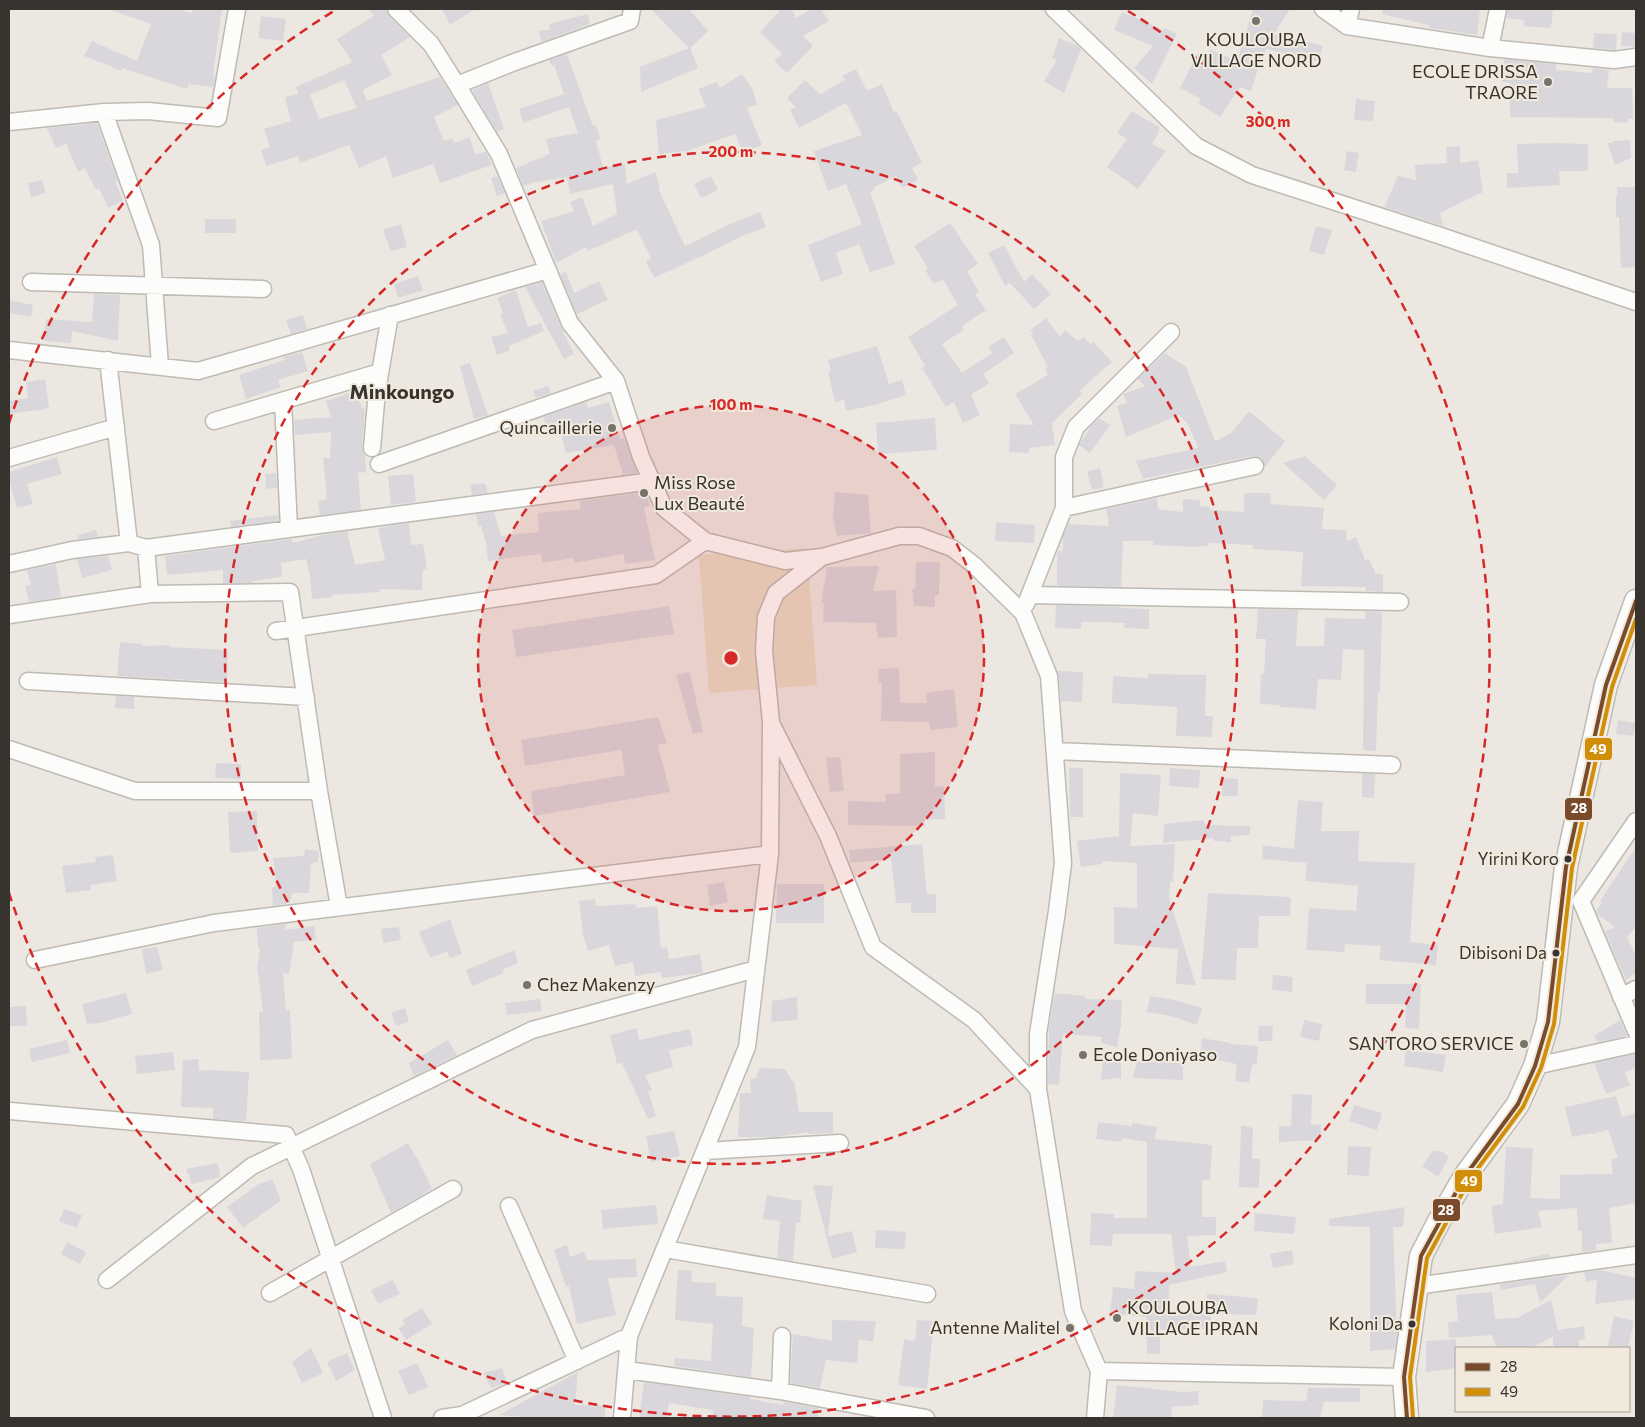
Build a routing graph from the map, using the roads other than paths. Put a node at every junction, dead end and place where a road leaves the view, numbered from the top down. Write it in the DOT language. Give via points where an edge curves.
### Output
graph roads {
  1 [pos="237,9"];
  2 [pos="396,9"];
  3 [pos="632,9"];
  4 [pos="1054,9"];
  5 [pos="1323,9"];
  6 [pos="1351,9"];
  7 [pos="1498,9"];
  8 [pos="1347,26"];
  9 [pos="1490,48"];
  10 [pos="1636,57"];
  11 [pos="457,85"];
  12 [pos="104,112"];
  13 [pos="9,122"];
  14 [pos="548,270"];
  15 [pos="30,282"];
  16 [pos="154,286"];
  17 [pos="263,289"];
  18 [pos="1636,302"];
  19 [pos="390,315"];
  20 [pos="1171,332"];
  21 [pos="9,350"];
  22 [pos="108,360"];
  23 [pos="160,366"];
  24 [pos="380,372"];
  25 [pos="616,381"];
  26 [pos="283,401"];
  27 [pos="214,421"];
  28 [pos="116,427"];
  29 [pos="372,448"];
  30 [pos="9,458"];
  31 [pos="379,464"];
  32 [pos="1255,466"];
  33 [pos="652,481"];
  34 [pos="1064,508"];
  35 [pos="289,529"];
  36 [pos="705,541"];
  37 [pos="129,543"];
  38 [pos="146,548"];
  39 [pos="822,557"];
  40 [pos="9,564"];
  41 [pos="150,594"];
  42 [pos="1030,595"];
  43 [pos="1636,601"];
  44 [pos="1400,602"];
  45 [pos="1023,613"];
  46 [pos="9,615"];
  47 [pos="296,628"];
  48 [pos="276,632"];
  49 [pos="28,681"];
  50 [pos="306,698"];
  51 [pos="770,722"];
  52 [pos="9,750"];
  53 [pos="1054,751"];
  54 [pos="1392,765"];
  55 [pos="319,791"];
  56 [pos="1636,821"];
  57 [pos="770,854"];
  58 [pos="339,907"];
  59 [pos="35,960"];
  60 [pos="756,969"];
  61 [pos="1636,989"];
  62 [pos="1621,997"];
  63 [pos="1636,1031"];
  64 [pos="1636,1044"];
  65 [pos="1535,1066"];
  66 [pos="1038,1089"];
  67 [pos="10,1111"];
  68 [pos="840,1143"];
  69 [pos="291,1147"];
  70 [pos="705,1151"];
  71 [pos="453,1189"];
  72 [pos="509,1206"];
  73 [pos="664,1249"];
  74 [pos="1636,1255"];
  75 [pos="331,1258"];
  76 [pos="107,1280"];
  77 [pos="1416,1286"];
  78 [pos="270,1293"];
  79 [pos="926,1294"];
  80 [pos="629,1336"];
  81 [pos="782,1336"];
  82 [pos="577,1361"];
  83 [pos="626,1370"];
  84 [pos="1099,1371"];
  85 [pos="1404,1377"];
  86 [pos="780,1391"];
  87 [pos="383,1418"];
  88 [pos="442,1418"];
  89 [pos="622,1418"];
  90 [pos="926,1418"];
  91 [pos="1095,1418"];
  92 [pos="1407,1418"];
  1 -- 12 [label="street" via="218,118 148,111"];
  2 -- 11 [label="street" via="431,44"];
  3 -- 11 [label="street" via="630,21"];
  4 -- 18 [label="street" via="1196,146 1252,175"];
  5 -- 8 [label="street"];
  6 -- 8 [label="street"];
  7 -- 9 [label="street"];
  8 -- 9 [label="street"];
  9 -- 10 [label="street" via="1614,60"];
  11 -- 14 [label="street" via="499,154"];
  12 -- 13 [label="street"];
  12 -- 16 [label="street" via="151,245"];
  14 -- 19 [label="street"];
  14 -- 25 [label="street" via="570,323"];
  15 -- 16 [label="street"];
  16 -- 17 [label="street"];
  16 -- 23 [label="street"];
  19 -- 23 [label="street" via="198,370"];
  19 -- 24 [label="street"];
  20 -- 34 [label="street" via="1076,427 1064,457"];
  21 -- 22 [label="street"];
  22 -- 23 [label="street"];
  22 -- 28 [label="street"];
  24 -- 26 [label="street"];
  24 -- 29 [label="street"];
  25 -- 31 [label="street"];
  25 -- 33 [label="street"];
  26 -- 27 [label="street"];
  26 -- 35 [label="street"];
  28 -- 30 [label="street"];
  28 -- 37 [label="street"];
  32 -- 34 [label="street"];
  33 -- 35 [label="street"];
  33 -- 36 [label="street" via="664,508"];
  34 -- 42 [label="street"];
  35 -- 38 [label="street"];
  36 -- 39 [label="street" via="785,561"];
  36 -- 47 [label="street" via="656,575"];
  37 -- 38 [label="street"];
  37 -- 40 [label="street" via="72,550"];
  38 -- 41 [label="street"];
  39 -- 45 [label="street" via="898,536 919,536 952,548"];
  39 -- 51 [label="street" via="776,593 766,617 764,651"];
  41 -- 46 [label="street"];
  41 -- 47 [label="street" via="290,592"];
  42 -- 44 [label="street"];
  42 -- 45 [label="street"];
  43 -- 65 [label="street" via="1606,685 1566,867 1548,1022"];
  45 -- 53 [label="street" via="1049,676"];
  47 -- 48 [label="street"];
  47 -- 50 [label="street"];
  49 -- 50 [label="street"];
  50 -- 55 [label="street"];
  51 -- 57 [label="street"];
  51 -- 66 [label="street" via="828,836 873,947 974,1020"];
  52 -- 55 [label="street" via="135,791"];
  53 -- 54 [label="street"];
  53 -- 66 [label="street" via="1063,863 1038,1034"];
  55 -- 58 [label="street"];
  56 -- 62 [label="street" via="1581,901"];
  57 -- 58 [label="street"];
  57 -- 60 [label="street"];
  58 -- 59 [label="street" via="214,923"];
  60 -- 69 [label="street" via="532,1030"];
  60 -- 70 [label="street" via="747,1047"];
  61 -- 62 [label="street"];
  62 -- 63 [label="street"];
  64 -- 65 [label="street"];
  65 -- 77 [label="street" via="1518,1104 1465,1176 1439,1221 1421,1256"];
  66 -- 84 [label="street" via="1073,1311"];
  67 -- 69 [label="street" via="286,1135"];
  68 -- 70 [label="street"];
  69 -- 75 [label="street" via="302,1169"];
  69 -- 76 [label="street" via="252,1166"];
  70 -- 73 [label="street"];
  71 -- 75 [label="street"];
  72 -- 82 [label="street"];
  73 -- 79 [label="street"];
  73 -- 80 [label="street"];
  74 -- 77 [label="street"];
  75 -- 78 [label="street"];
  75 -- 87 [label="street"];
  77 -- 85 [label="street"];
  80 -- 82 [label="street"];
  80 -- 83 [label="street"];
  81 -- 86 [label="street"];
  82 -- 88 [label="street" via="462,1415"];
  83 -- 86 [label="street"];
  83 -- 89 [label="street"];
  84 -- 85 [label="street"];
  84 -- 91 [label="street"];
  85 -- 92 [label="street"];
  86 -- 90 [label="street"];
}
